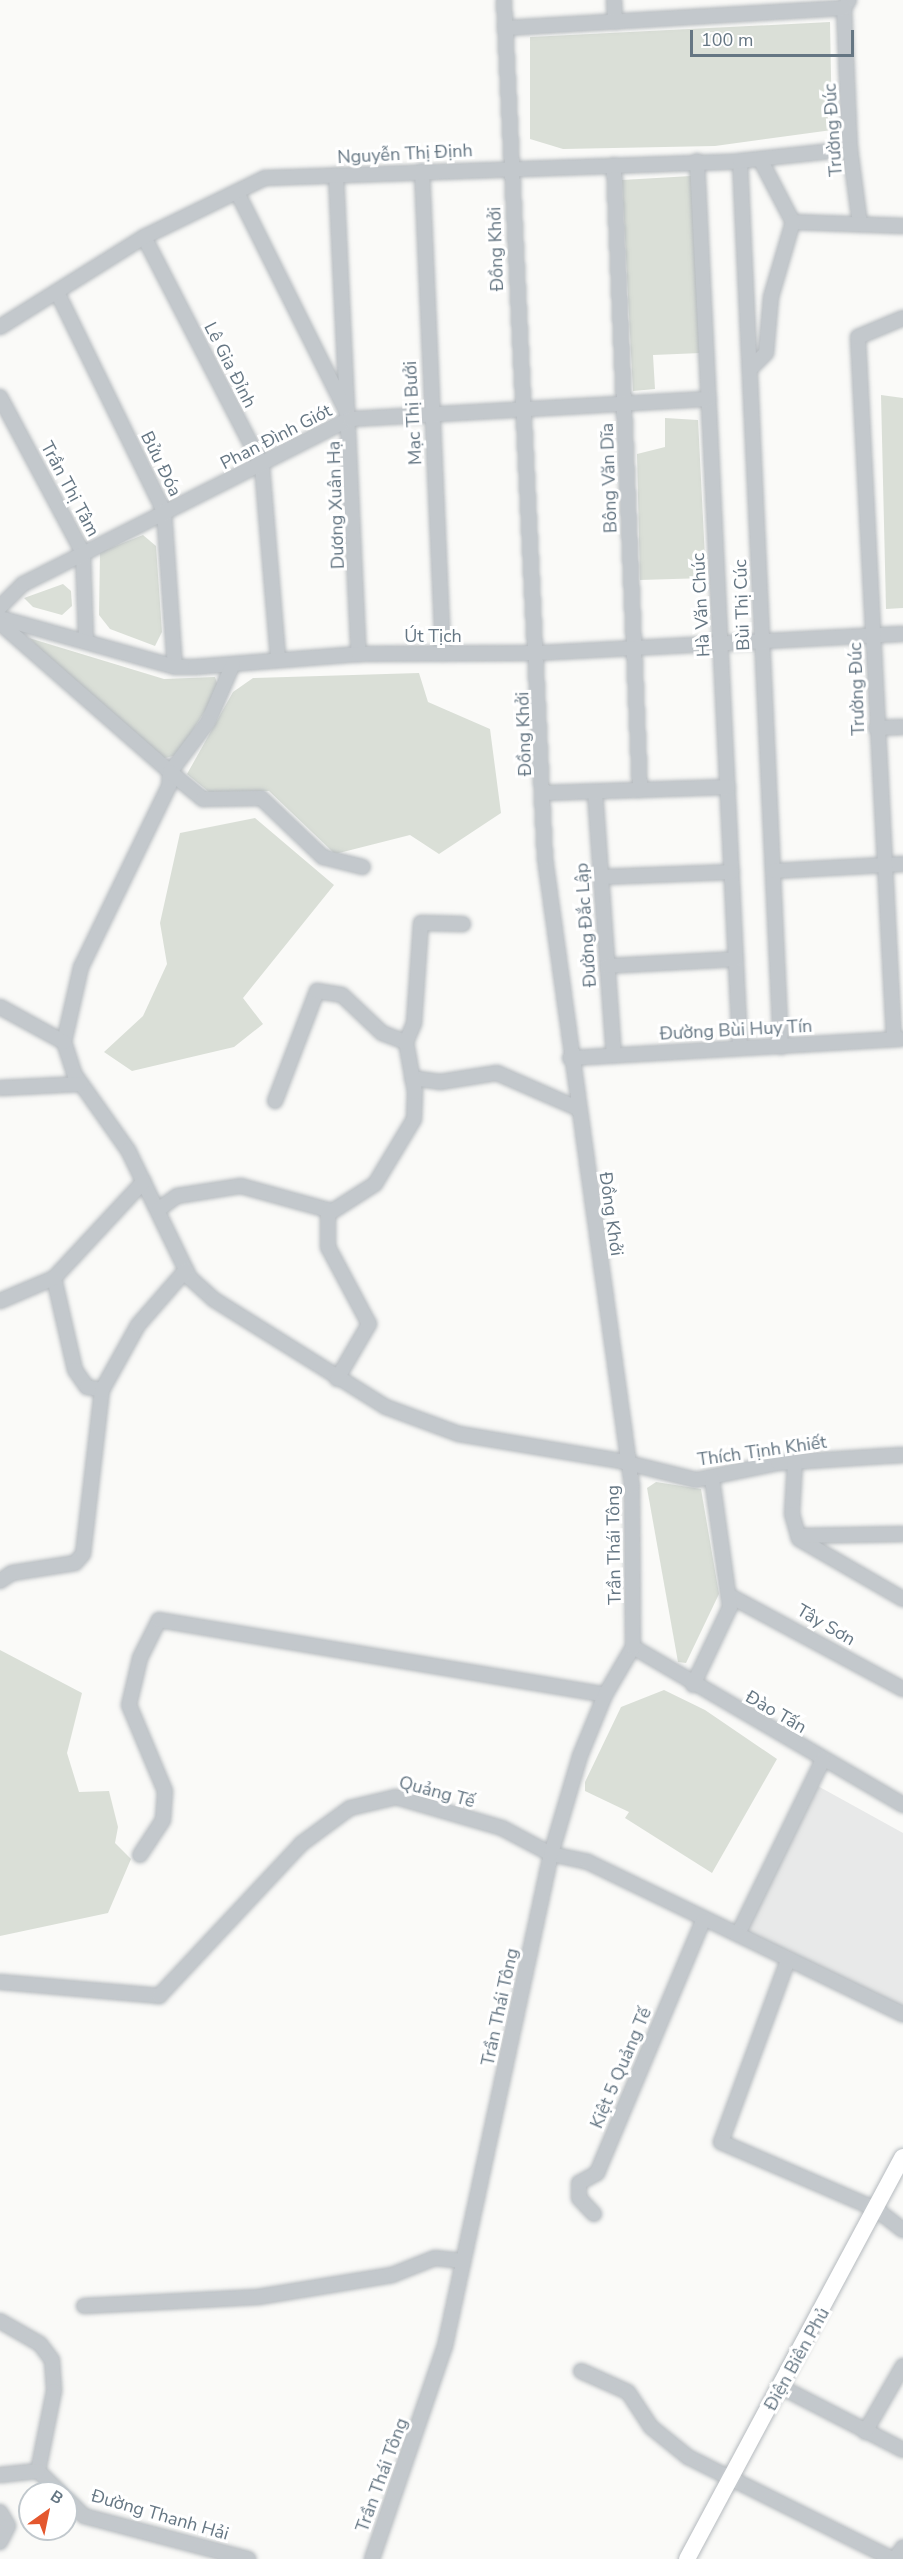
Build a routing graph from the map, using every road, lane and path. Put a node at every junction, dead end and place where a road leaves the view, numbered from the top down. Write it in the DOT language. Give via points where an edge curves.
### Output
graph roads {
  1 [pos="504,0"];
  2 [pos="614,0"];
  3 [pos="847,4"];
  4 [pos="738,6"];
  5 [pos="615,22"];
  6 [pos="505,28"];
  7 [pos="850,149"];
  8 [pos="760,159"];
  9 [pos="697,161"];
  10 [pos="740,161"];
  11 [pos="614,165"];
  12 [pos="512,166"];
  13 [pos="422,171"];
  14 [pos="336,175"];
  15 [pos="237,192"];
  16 [pos="793,222"];
  17 [pos="860,224"];
  18 [pos="903,226"];
  19 [pos="144,237"];
  20 [pos="57,292"];
  21 [pos="903,318"];
  22 [pos="0,327"];
  23 [pos="750,369"];
  24 [pos="0,397"];
  25 [pos="708,399"];
  26 [pos="624,403"];
  27 [pos="520,409"];
  28 [pos="431,414"];
  29 [pos="350,419"];
  30 [pos="262,466"];
  31 [pos="164,511"];
  32 [pos="83,553"];
  33 [pos="0,607"];
  34 [pos="0,620"];
  35 [pos="903,634"];
  36 [pos="873,636"];
  37 [pos="86,640"];
  38 [pos="761,642"];
  39 [pos="721,643"];
  40 [pos="634,647"];
  41 [pos="539,653"];
  42 [pos="359,654"];
  43 [pos="444,654"];
  44 [pos="278,658"];
  45 [pos="233,664"];
  46 [pos="175,667"];
  47 [pos="903,727"];
  48 [pos="876,728"];
  49 [pos="170,772"];
  50 [pos="728,788"];
  51 [pos="640,790"];
  52 [pos="595,792"];
  53 [pos="544,793"];
  54 [pos="903,864"];
  55 [pos="882,865"];
  56 [pos="363,867"];
  57 [pos="774,871"];
  58 [pos="732,872"];
  59 [pos="601,877"];
  60 [pos="463,924"];
  61 [pos="736,959"];
  62 [pos="607,966"];
  63 [pos="0,1007"];
  64 [pos="898,1039"];
  65 [pos="64,1042"];
  66 [pos="406,1042"];
  67 [pos="740,1046"];
  68 [pos="781,1047"];
  69 [pos="614,1055"];
  70 [pos="570,1058"];
  71 [pos="412,1078"];
  72 [pos="81,1084"];
  73 [pos="0,1088"];
  74 [pos="275,1101"];
  75 [pos="577,1108"];
  76 [pos="144,1181"];
  77 [pos="159,1209"];
  78 [pos="332,1211"];
  79 [pos="186,1270"];
  80 [pos="54,1278"];
  81 [pos="0,1301"];
  82 [pos="337,1379"];
  83 [pos="102,1390"];
  84 [pos="903,1455"];
  85 [pos="795,1462"];
  86 [pos="628,1463"];
  87 [pos="712,1479"];
  88 [pos="903,1534"];
  89 [pos="798,1536"];
  90 [pos="0,1581"];
  91 [pos="730,1596"];
  92 [pos="903,1599"];
  93 [pos="633,1647"];
  94 [pos="693,1684"];
  95 [pos="903,1689"];
  96 [pos="605,1695"];
  97 [pos="823,1760"];
  98 [pos="901,1799"];
  99 [pos="551,1854"];
  100 [pos="140,1855"];
  101 [pos="703,1921"];
  102 [pos="738,1934"];
  103 [pos="788,1960"];
  104 [pos="0,1982"];
  105 [pos="903,2014"];
  106 [pos="903,2157"];
  107 [pos="876,2209"];
  108 [pos="594,2214"];
  109 [pos="903,2230"];
  110 [pos="464,2260"];
  111 [pos="84,2306"];
  112 [pos="0,2321"];
  113 [pos="903,2366"];
  114 [pos="581,2371"];
  115 [pos="781,2387"];
  116 [pos="865,2432"];
  117 [pos="903,2450"];
  118 [pos="38,2471"];
  119 [pos="0,2475"];
  120 [pos="731,2478"];
  121 [pos="48,2481"];
  122 [pos="78,2510"];
  123 [pos="0,2512"];
  124 [pos="0,2542"];
  125 [pos="903,2547"];
  126 [pos="248,2559"];
  127 [pos="372,2559"];
  128 [pos="687,2559"];
  129 [pos="894,2559"];
  1 -- 6 [label="street, Đồng Khởi"];
  2 -- 5 [label="street"];
  3 -- 4 [label="street"];
  3 -- 7 [label="street, Trường Đúc"];
  4 -- 5 [label="street"];
  5 -- 6 [label="street"];
  6 -- 12 [label="street, Đồng Khởi"];
  7 -- 8 [label="street, Nguyễn Thị Định"];
  7 -- 17 [label="street, Trường Đúc"];
  8 -- 10 [label="street, Nguyễn Thị Định"];
  8 -- 16 [label="street"];
  9 -- 10 [label="street, Nguyễn Thị Định"];
  9 -- 11 [label="street, Nguyễn Thị Định"];
  9 -- 25 [label="street, Hà Văn Chúc"];
  10 -- 23 [label="street, Bùi Thị Cúc"];
  11 -- 12 [label="street, Nguyễn Thị Định"];
  11 -- 26 [label="street, Bông Văn Dĩa"];
  12 -- 13 [label="street, Nguyễn Thị Định"];
  12 -- 27 [label="street, Đồng Khởi"];
  13 -- 14 [label="street, Nguyễn Thị Định"];
  13 -- 28 [label="street, Mạc Thị Bưởi"];
  14 -- 15 [label="street, Nguyễn Thị Định" via="265,178"];
  14 -- 29 [label="street, Dương Xuân Hạ"];
  15 -- 19 [label="street, Nguyễn Thị Định"];
  15 -- 29 [label="street"];
  16 -- 17 [label="street"];
  16 -- 23 [label="street" via="771,297 766,353"];
  17 -- 18 [label="street"];
  19 -- 20 [label="street, Nguyễn Thị Định"];
  19 -- 30 [label="street, Lê Gia Đỉnh"];
  20 -- 22 [label="street, Nguyễn Thị Định"];
  20 -- 31 [label="street, Bửu Đóa"];
  21 -- 36 [label="street, Trường Đúc" via="858,336"];
  23 -- 38 [label="street, Bùi Thị Cúc"];
  24 -- 32 [label="street, Trần Thị Tâm"];
  25 -- 26 [label="street, Phan Đình Giót"];
  25 -- 39 [label="street, Hà Văn Chúc"];
  26 -- 27 [label="street, Phan Đình Giót"];
  26 -- 40 [label="street, Bông Văn Dĩa"];
  27 -- 28 [label="street, Phan Đình Giót"];
  27 -- 41 [label="street, Đồng Khởi"];
  28 -- 29 [label="street, Phan Đình Giót"];
  28 -- 43 [label="street, Mạc Thị Bưởi"];
  29 -- 30 [label="street, Phan Đình Giót"];
  29 -- 42 [label="street, Dương Xuân Hạ"];
  30 -- 31 [label="street, Phan Đình Giót"];
  30 -- 44 [label="street, Lê Gia Đỉnh"];
  31 -- 32 [label="street, Phan Đình Giót"];
  31 -- 46 [label="street, Bửu Đóa"];
  32 -- 33 [label="street, Phan Đình Giót" via="23,584"];
  32 -- 37 [label="street, Trần Thị Tâm"];
  34 -- 37 [label="street, Út Tịch"];
  34 -- 49 [label="street"];
  35 -- 36 [label="street, Út Tịch"];
  36 -- 38 [label="street, Út Tịch"];
  36 -- 48 [label="street, Trường Đúc"];
  37 -- 46 [label="street, Út Tịch"];
  38 -- 39 [label="street, Út Tịch"];
  38 -- 57 [label="street, Bùi Thị Cúc"];
  39 -- 40 [label="street, Út Tịch"];
  39 -- 50 [label="street, Hà Văn Chúc"];
  40 -- 41 [label="street, Út Tịch"];
  40 -- 51 [label="street, Bông Văn Dĩa"];
  41 -- 43 [label="street, Út Tịch"];
  41 -- 53 [label="street, Đồng Khởi"];
  42 -- 43 [label="street, Út Tịch"];
  42 -- 44 [label="street, Út Tịch"];
  44 -- 45 [label="street, Út Tịch"];
  45 -- 46 [label="street, Út Tịch"];
  45 -- 49 [label="street" via="208,722"];
  47 -- 48 [label="street"];
  48 -- 55 [label="street, Trường Đúc"];
  49 -- 56 [label="street" via="203,799 261,798 323,857"];
  49 -- 65 [label="street" via="169,786 81,967"];
  50 -- 51 [label="street"];
  50 -- 58 [label="street, Hà Văn Chúc"];
  51 -- 52 [label="street"];
  52 -- 53 [label="street"];
  52 -- 59 [label="street, Đường Đắc Lập"];
  53 -- 70 [label="street, Đồng Khởi" via="545,858"];
  54 -- 55 [label="street"];
  55 -- 57 [label="street"];
  55 -- 64 [label="street, Trường Đúc"];
  57 -- 68 [label="street, Bùi Thị Cúc"];
  58 -- 59 [label="street"];
  58 -- 61 [label="street, Hà Văn Chúc"];
  59 -- 62 [label="street, Đường Đắc Lập"];
  60 -- 66 [label="street" via="421,923 414,1023"];
  61 -- 62 [label="street"];
  61 -- 67 [label="street, Hà Văn Chúc"];
  62 -- 69 [label="street, Đường Đắc Lập"];
  63 -- 65 [label="street"];
  64 -- 68 [label="street, Đường Bùi Huy Tín"];
  65 -- 72 [label="street, Thích Tịnh Khiết"];
  66 -- 71 [label="street"];
  66 -- 74 [label="street" via="382,1033 342,996 317,991"];
  67 -- 68 [label="street, Đường Bùi Huy Tín"];
  67 -- 69 [label="street, Đường Bùi Huy Tín"];
  69 -- 70 [label="street, Đường Bùi Huy Tín"];
  70 -- 75 [label="street, Đồng Khởi"];
  71 -- 75 [label="street" via="440,1082 497,1073"];
  71 -- 78 [label="street" via="414,1119 389,1168 375,1184"];
  72 -- 73 [label="street"];
  72 -- 76 [label="street, Thích Tịnh Khiết"];
  75 -- 86 [label="street, Đồng Khởi"];
  76 -- 77 [label="street, Thích Tịnh Khiết"];
  76 -- 80 [label="street"];
  77 -- 78 [label="street" via="177,1196 241,1186"];
  77 -- 79 [label="street, Thích Tịnh Khiết"];
  78 -- 82 [label="street" via="328,1247 369,1324"];
  79 -- 82 [label="street, Thích Tịnh Khiết" via="213,1299"];
  79 -- 83 [label="street" via="138,1325"];
  80 -- 81 [label="street"];
  80 -- 83 [label="street" via="75,1370 87,1387"];
  82 -- 86 [label="street, Thích Tịnh Khiết" via="386,1407 459,1434"];
  83 -- 90 [label="street" via="83,1554 75,1563 12,1573"];
  84 -- 85 [label="street, Thích Tịnh Khiết"];
  85 -- 87 [label="street, Thích Tịnh Khiết"];
  85 -- 89 [label="street" via="792,1514"];
  86 -- 87 [label="street, Thích Tịnh Khiết"];
  86 -- 93 [label="street, Trần Thái Tông" via="635,1558"];
  87 -- 91 [label="street"];
  88 -- 89 [label="street"];
  89 -- 92 [label="street"];
  91 -- 94 [label="street" via="729,1612"];
  91 -- 95 [label="street, Tây Sơn"];
  93 -- 94 [label="street, Đào Tấn"];
  93 -- 96 [label="street, Trần Thái Tông"];
  94 -- 97 [label="street, Đào Tấn"];
  96 -- 99 [label="street, Trần Thái Tông"];
  96 -- 100 [label="street" via="159,1620 140,1658 129,1705 165,1791 163,1820"];
  97 -- 98 [label="street, Đào Tấn"];
  97 -- 102 [label="street"];
  99 -- 101 [label="street, Quảng Tế" via="633,1882"];
  99 -- 104 [label="street, Quảng Tế" via="502,1828 396,1797 378,1797 350,1808 301,1844 159,1996"];
  99 -- 110 [label="street, Trần Thái Tông"];
  101 -- 102 [label="street, Quảng Tế"];
  101 -- 108 [label="street, Kiệt 5 Quảng Tế" via="597,2173 579,2182 579,2198"];
  102 -- 103 [label="street, Quảng Tế"];
  103 -- 105 [label="street, Quảng Tế"];
  103 -- 107 [label="street" via="721,2142"];
  106 -- 107 [label="main road, Điện Biên Phủ"];
  107 -- 109 [label="street"];
  107 -- 115 [label="main road, Điện Biên Phủ"];
  110 -- 111 [label="street" via="435,2258 392,2275 258,2297"];
  110 -- 127 [label="street, Trần Thái Tông" via="445,2346"];
  112 -- 118 [label="street" via="40,2344 52,2360 56,2379"];
  113 -- 116 [label="street"];
  114 -- 120 [label="street" via="628,2392 651,2427 673,2446"];
  115 -- 116 [label="street"];
  115 -- 120 [label="main road, Điện Biên Phủ"];
  116 -- 117 [label="street"];
  118 -- 119 [label="street"];
  118 -- 121 [label="street"];
  120 -- 128 [label="main road, Điện Biên Phủ"];
  120 -- 129 [label="street"];
  122 -- 126 [label="street, Đường Thanh Hải" via="84,2516"];
  123 -- 124 [label="street" via="8,2526"];
  125 -- 129 [label="street"];
}
